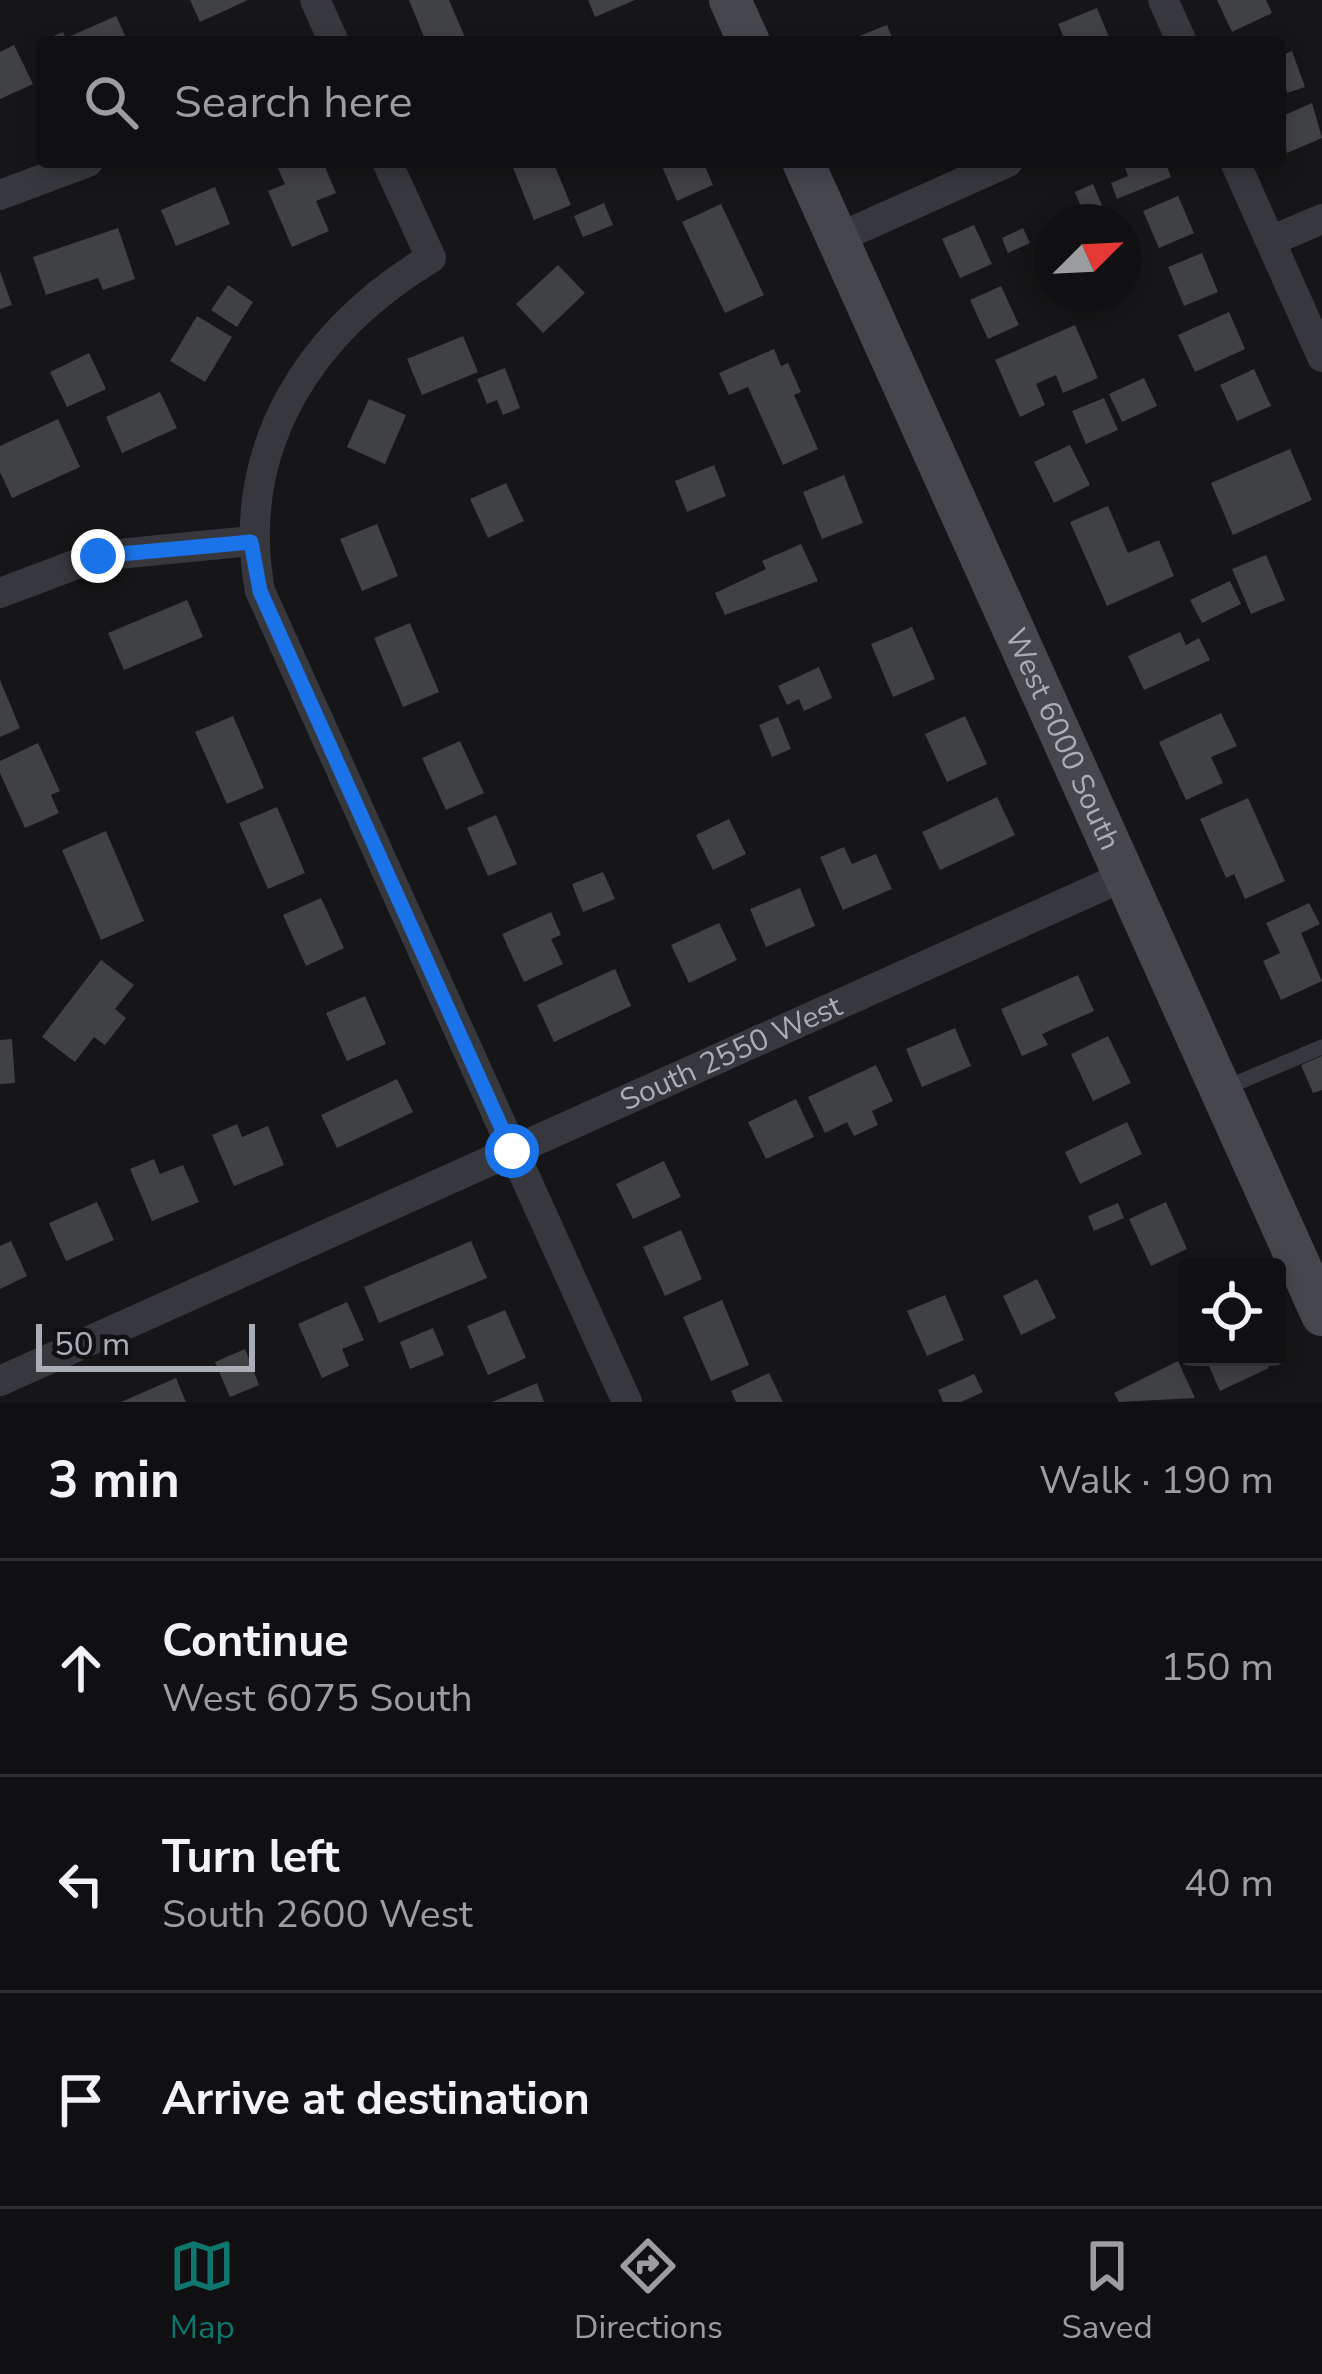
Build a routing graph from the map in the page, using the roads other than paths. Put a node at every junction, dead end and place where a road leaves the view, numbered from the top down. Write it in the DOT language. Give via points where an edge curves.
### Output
graph roads {
  1 [pos="315,0"];
  2 [pos="730,0"];
  3 [pos="1163,0"];
  4 [pos="331,36"];
  5 [pos="746,36"];
  6 [pos="1179,36"];
  7 [pos="72,168"];
  8 [pos="391,168"];
  9 [pos="806,168"];
  10 [pos="994,168"];
  11 [pos="1238,168"];
  12 [pos="0,195"];
  13 [pos="1322,218"];
  14 [pos="838,238"];
  15 [pos="1270,242"];
  16 [pos="1322,357"];
  17 [pos="251,542"];
  18 [pos="0,593"];
  19 [pos="1125,876"];
  20 [pos="1322,1047"];
  21 [pos="1220,1090"];
  22 [pos="512,1151"];
  23 [pos="1322,1315"];
  24 [pos="0,1381"];
  25 [pos="627,1402"];
  1 -- 4 [label="street"];
  2 -- 5 [label="street"];
  3 -- 6 [label="street"];
  7 -- 12 [label="street"];
  8 -- 17 [label="street" via="431,259 376,291 315,357 275,421"];
  9 -- 14 [label="street, West 6000 South"];
  10 -- 14 [label="street"];
  11 -- 15 [label="street"];
  13 -- 15 [label="street"];
  14 -- 19 [label="street, West 6000 South"];
  15 -- 16 [label="street"];
  17 -- 18 [label="street" via="98,556"];
  17 -- 22 [label="street" via="260,591"];
  19 -- 21 [label="street, West 6000 South"];
  19 -- 22 [label="street, South 2550 West"];
  20 -- 21 [label="lane"];
  21 -- 23 [label="street, West 6000 South"];
  22 -- 24 [label="street, South 2550 West"];
  22 -- 25 [label="street"];
}
